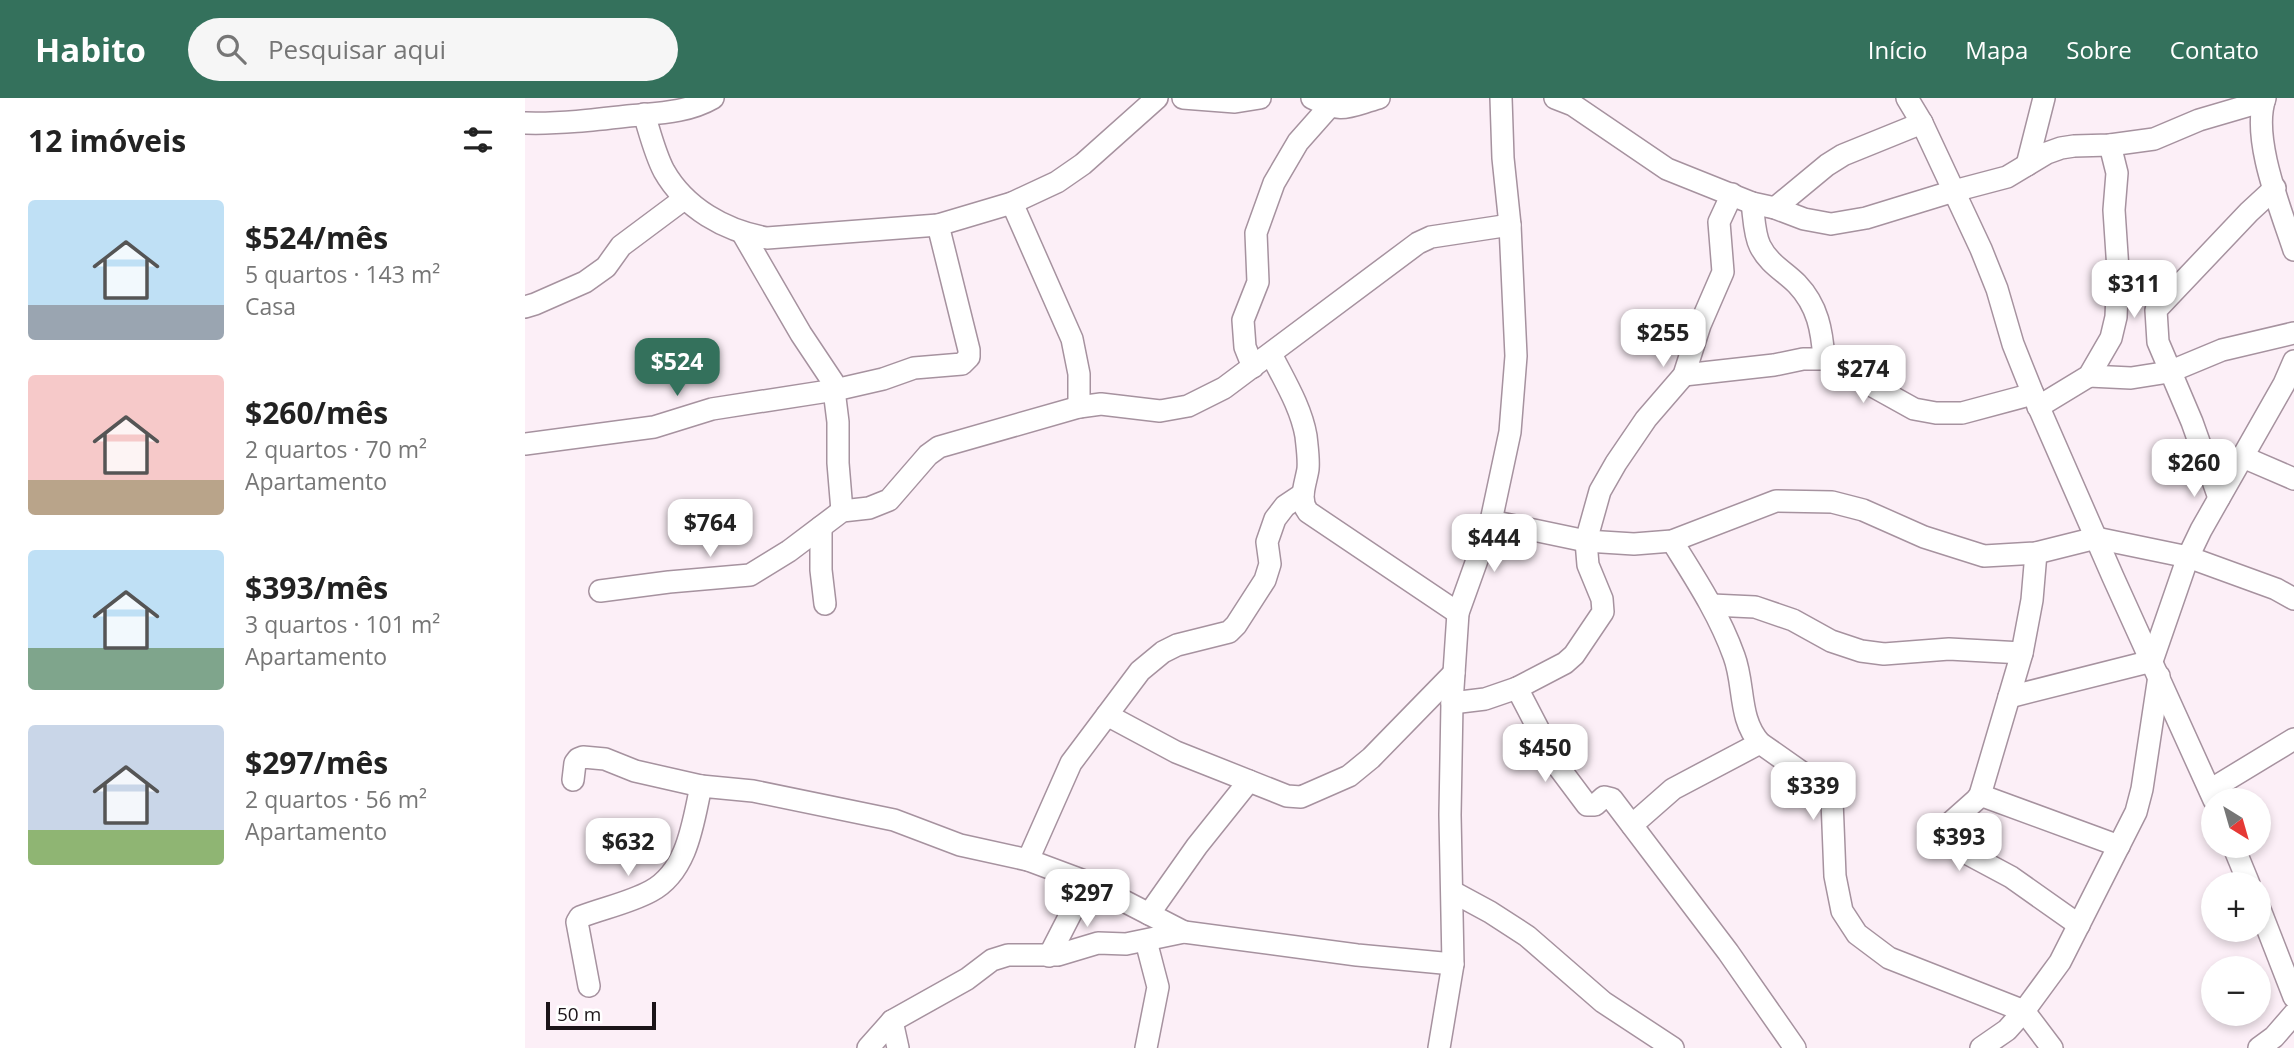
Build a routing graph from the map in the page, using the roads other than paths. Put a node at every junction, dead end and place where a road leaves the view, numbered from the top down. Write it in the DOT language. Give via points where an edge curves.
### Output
graph roads {
  1 [pos="713,98"];
  2 [pos="1157,98"];
  3 [pos="1183,98"];
  4 [pos="1260,98"];
  5 [pos="1379,98"];
  6 [pos="1501,98"];
  7 [pos="1555,98"];
  8 [pos="1907,98"];
  9 [pos="2044,98"];
  10 [pos="2265,99"];
  11 [pos="1320,102"];
  12 [pos="644,114"];
  13 [pos="525,123"];
  14 [pos="1922,123"];
  15 [pos="2110,145"];
  16 [pos="2027,165"];
  17 [pos="2275,188"];
  18 [pos="1954,191"];
  19 [pos="1732,194"];
  20 [pos="684,199"];
  21 [pos="1012,203"];
  22 [pos="1752,203"];
  23 [pos="1775,208"];
  24 [pos="938,225"];
  25 [pos="1510,225"];
  26 [pos="743,234"];
  27 [pos="2294,250"];
  28 [pos="525,307"];
  29 [pos="2294,333"];
  30 [pos="1271,354"];
  31 [pos="1824,359"];
  32 [pos="2294,361"];
  33 [pos="1253,367"];
  34 [pos="2169,372"];
  35 [pos="1684,375"];
  36 [pos="2089,376"];
  37 [pos="835,390"];
  38 [pos="2036,401"];
  39 [pos="1079,407"];
  40 [pos="525,444"];
  41 [pos="2243,457"];
  42 [pos="2294,479"];
  43 [pos="1303,494"];
  44 [pos="2219,498"];
  45 [pos="842,511"];
  46 [pos="1491,521"];
  47 [pos="821,527"];
  48 [pos="2096,538"];
  49 [pos="1586,541"];
  50 [pos="1672,541"];
  51 [pos="2036,553"];
  52 [pos="2189,558"];
  53 [pos="600,591"];
  54 [pos="2294,599"];
  55 [pos="825,604"];
  56 [pos="1712,605"];
  57 [pos="1458,613"];
  58 [pos="2022,653"];
  59 [pos="2156,669"];
  60 [pos="1454,673"];
  61 [pos="1517,688"];
  62 [pos="2009,696"];
  63 [pos="1452,703"];
  64 [pos="1107,715"];
  65 [pos="2294,739"];
  66 [pos="1759,743"];
  67 [pos="573,780"];
  68 [pos="1249,781"];
  69 [pos="701,786"];
  70 [pos="2209,788"];
  71 [pos="2222,788"];
  72 [pos="1980,795"];
  73 [pos="1632,825"];
  74 [pos="2119,846"];
  75 [pos="1028,860"];
  76 [pos="1087,882"];
  77 [pos="1453,892"];
  78 [pos="1149,914"];
  79 [pos="2079,925"];
  80 [pos="1184,932"];
  81 [pos="2271,938"];
  82 [pos="1146,941"];
  83 [pos="1049,956"];
  84 [pos="1453,964"];
  85 [pos="589,986"];
  86 [pos="2294,997"];
  87 [pos="2024,1011"];
  88 [pos="2294,1014"];
  89 [pos="892,1021"];
  90 [pos="868,1048"];
  91 [pos="898,1048"];
  92 [pos="1146,1048"];
  93 [pos="1439,1048"];
  94 [pos="1673,1048"];
  95 [pos="1795,1048"];
  96 [pos="1981,1048"];
  97 [pos="2052,1048"];
  98 [pos="2259,1048"];
  1 -- 12 [label="street" via="699,106"];
  2 -- 21 [label="street" via="1083,164"];
  3 -- 4 [label="street" via="1235,102"];
  5 -- 11 [label="street" via="1342,108"];
  6 -- 25 [label="street"];
  7 -- 19 [label="street" via="1573,105 1667,169"];
  8 -- 14 [label="street"];
  9 -- 16 [label="street"];
  10 -- 15 [label="street" via="2154,139"];
  10 -- 17 [label="street" via="2260,122"];
  11 -- 33 [label="street" via="1274,183 1256,233 1258,282 1243,320 1245,347"];
  12 -- 13 [label="street"];
  12 -- 20 [label="street" via="665,172"];
  14 -- 18 [label="street"];
  14 -- 23 [label="street" via="1843,155"];
  15 -- 16 [label="street" via="2061,148"];
  15 -- 36 [label="street" via="2117,173 2116,317 2111,338"];
  16 -- 18 [label="street" via="2007,177"];
  17 -- 27 [label="street"];
  17 -- 34 [label="street" via="2156,310 2158,342"];
  18 -- 23 [label="street" via="1831,224"];
  18 -- 38 [label="street" via="1997,289"];
  19 -- 22 [label="street"];
  19 -- 35 [label="street" via="1719,222 1723,272"];
  20 -- 26 [label="street"];
  20 -- 28 [label="street" via="621,246 606,267 585,282"];
  21 -- 24 [label="street"];
  21 -- 39 [label="street" via="1072,339"];
  22 -- 23 [label="street"];
  22 -- 31 [label="street" via="1758,243 1770,262 1815,308"];
  24 -- 26 [label="street" via="767,238"];
  24 -- 37 [label="street" via="969,357 962,364 914,368"];
  25 -- 30 [label="street" via="1418,243"];
  25 -- 46 [label="street" via="1516,356 1510,432"];
  26 -- 37 [label="street"];
  29 -- 34 [label="street" via="2222,350"];
  30 -- 33 [label="street"];
  30 -- 43 [label="street" via="1305,433 1308,466"];
  31 -- 35 [label="street"];
  31 -- 38 [label="street" via="1914,409 1962,413"];
  32 -- 41 [label="street"];
  33 -- 39 [label="street" via="1188,406 1160,411 1101,404"];
  34 -- 36 [label="street" via="2131,378"];
  34 -- 44 [label="street"];
  35 -- 49 [label="street" via="1616,463 1600,491"];
  36 -- 38 [label="street"];
  37 -- 40 [label="street" via="712,409 654,427"];
  37 -- 45 [label="street"];
  38 -- 48 [label="street"];
  39 -- 45 [label="street" via="939,447 889,500"];
  41 -- 42 [label="street"];
  41 -- 44 [label="street"];
  43 -- 57 [label="street" via="1308,512"];
  43 -- 64 [label="street" via="1275,519 1267,542 1270,564 1265,580 1236,625 1229,632 1163,652 1140,671"];
  44 -- 52 [label="street"];
  45 -- 47 [label="street"];
  46 -- 49 [label="street"];
  46 -- 57 [label="street"];
  47 -- 53 [label="street" via="750,575"];
  47 -- 55 [label="street"];
  48 -- 51 [label="street"];
  48 -- 52 [label="street"];
  48 -- 59 [label="street"];
  49 -- 50 [label="street"];
  49 -- 61 [label="street" via="1588,565 1603,611 1574,655"];
  50 -- 51 [label="street" via="1776,501 1807,500 1863,510 1924,537 1984,556"];
  50 -- 56 [label="street"];
  51 -- 58 [label="street"];
  52 -- 54 [label="street"];
  52 -- 59 [label="street"];
  56 -- 58 [label="street" via="1755,607 1861,651"];
  56 -- 66 [label="street" via="1738,668 1748,727"];
  57 -- 60 [label="street"];
  58 -- 62 [label="street"];
  59 -- 62 [label="street"];
  59 -- 70 [label="street"];
  59 -- 74 [label="street" via="2141,789 2136,812"];
  60 -- 63 [label="street"];
  60 -- 68 [label="street" via="1349,776 1293,798"];
  61 -- 63 [label="street" via="1485,699"];
  61 -- 73 [label="street" via="1557,765 1587,805 1608,797"];
  62 -- 72 [label="street"];
  63 -- 77 [label="street"];
  64 -- 68 [label="street" via="1176,752"];
  64 -- 75 [label="street" via="1071,763"];
  65 -- 71 [label="street"];
  66 -- 73 [label="street" via="1673,789"];
  66 -- 87 [label="street" via="1832,800 1835,876 1842,911 1857,934 1889,958"];
  67 -- 69 [label="street" via="575,763 583,757"];
  68 -- 78 [label="street"];
  69 -- 75 [label="street" via="753,791 894,820 960,845"];
  69 -- 85 [label="street" via="688,843 667,879 655,890 577,922"];
  72 -- 74 [label="street"];
  72 -- 79 [label="street" via="1940,832 1940,839 2011,877"];
  73 -- 95 [label="street"];
  74 -- 79 [label="street"];
  75 -- 76 [label="street"];
  76 -- 78 [label="street"];
  76 -- 83 [label="street"];
  77 -- 84 [label="street"];
  77 -- 94 [label="street" via="1527,936 1603,1002"];
  78 -- 80 [label="street"];
  79 -- 87 [label="street" via="2060,962"];
  80 -- 82 [label="street"];
  80 -- 84 [label="street"];
  81 -- 86 [label="street"];
  82 -- 83 [label="street" via="1098,943"];
  82 -- 92 [label="street" via="1158,987"];
  83 -- 89 [label="street" via="999,957"];
  84 -- 93 [label="street"];
  87 -- 96 [label="street"];
  87 -- 97 [label="street"];
  88 -- 98 [label="street"];
  89 -- 90 [label="street"];
  89 -- 91 [label="street"];
}
